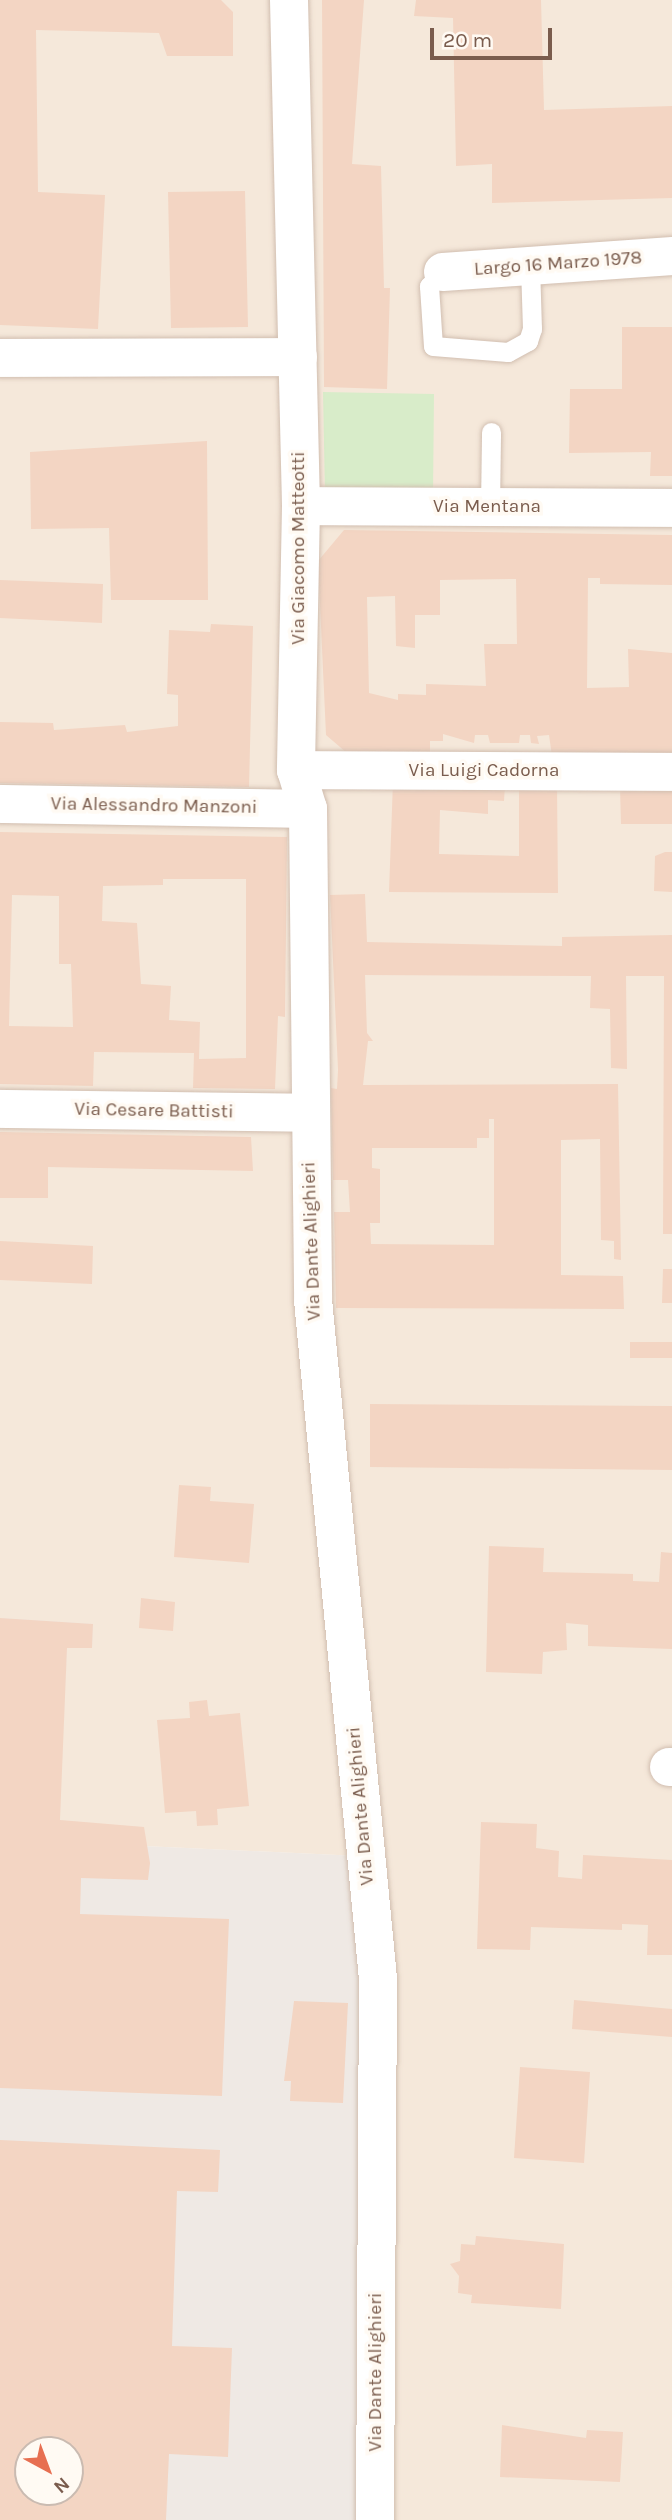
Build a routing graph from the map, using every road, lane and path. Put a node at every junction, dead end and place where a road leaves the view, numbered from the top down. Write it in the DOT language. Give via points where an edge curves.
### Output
graph roads {
  1 [pos="289,0"];
  2 [pos="672,256"];
  3 [pos="530,266"];
  4 [pos="443,272"];
  5 [pos="298,357"];
  6 [pos="0,358"];
  7 [pos="491,432"];
  8 [pos="301,506"];
  9 [pos="490,507"];
  10 [pos="672,509"];
  11 [pos="296,770"];
  12 [pos="672,772"];
  13 [pos="0,804"];
  14 [pos="308,808"];
  15 [pos="307,1103"];
  16 [pos="0,1109"];
  17 [pos="375,2520"];
  1 -- 5 [label="street, Via Giacomo Matteotti"];
  2 -- 3 [label="street, Largo 16 Marzo 1978"];
  3 -- 4 [label="street, Largo 16 Marzo 1978"];
  3 -- 4 [label="lane" via="532,329 528,341 508,352 433,346 429,286"];
  5 -- 6 [label="street"];
  5 -- 8 [label="street, Via Giacomo Matteotti"];
  7 -- 9 [label="lane"];
  8 -- 9 [label="street, Via Mentana"];
  8 -- 11 [label="street, Via Giacomo Matteotti"];
  9 -- 10 [label="street, Via Mentana"];
  11 -- 12 [label="street, Via Luigi Cadorna"];
  11 -- 14 [label="street, Via Giacomo Matteotti"];
  13 -- 14 [label="street, Via Alessandro Manzoni"];
  14 -- 15 [label="street, Via Giacomo Matteotti"];
  15 -- 16 [label="street, Via Cesare Battisti"];
  15 -- 17 [label="street, Via Dante Alighieri" via="313,1300 378,1979"];
}
